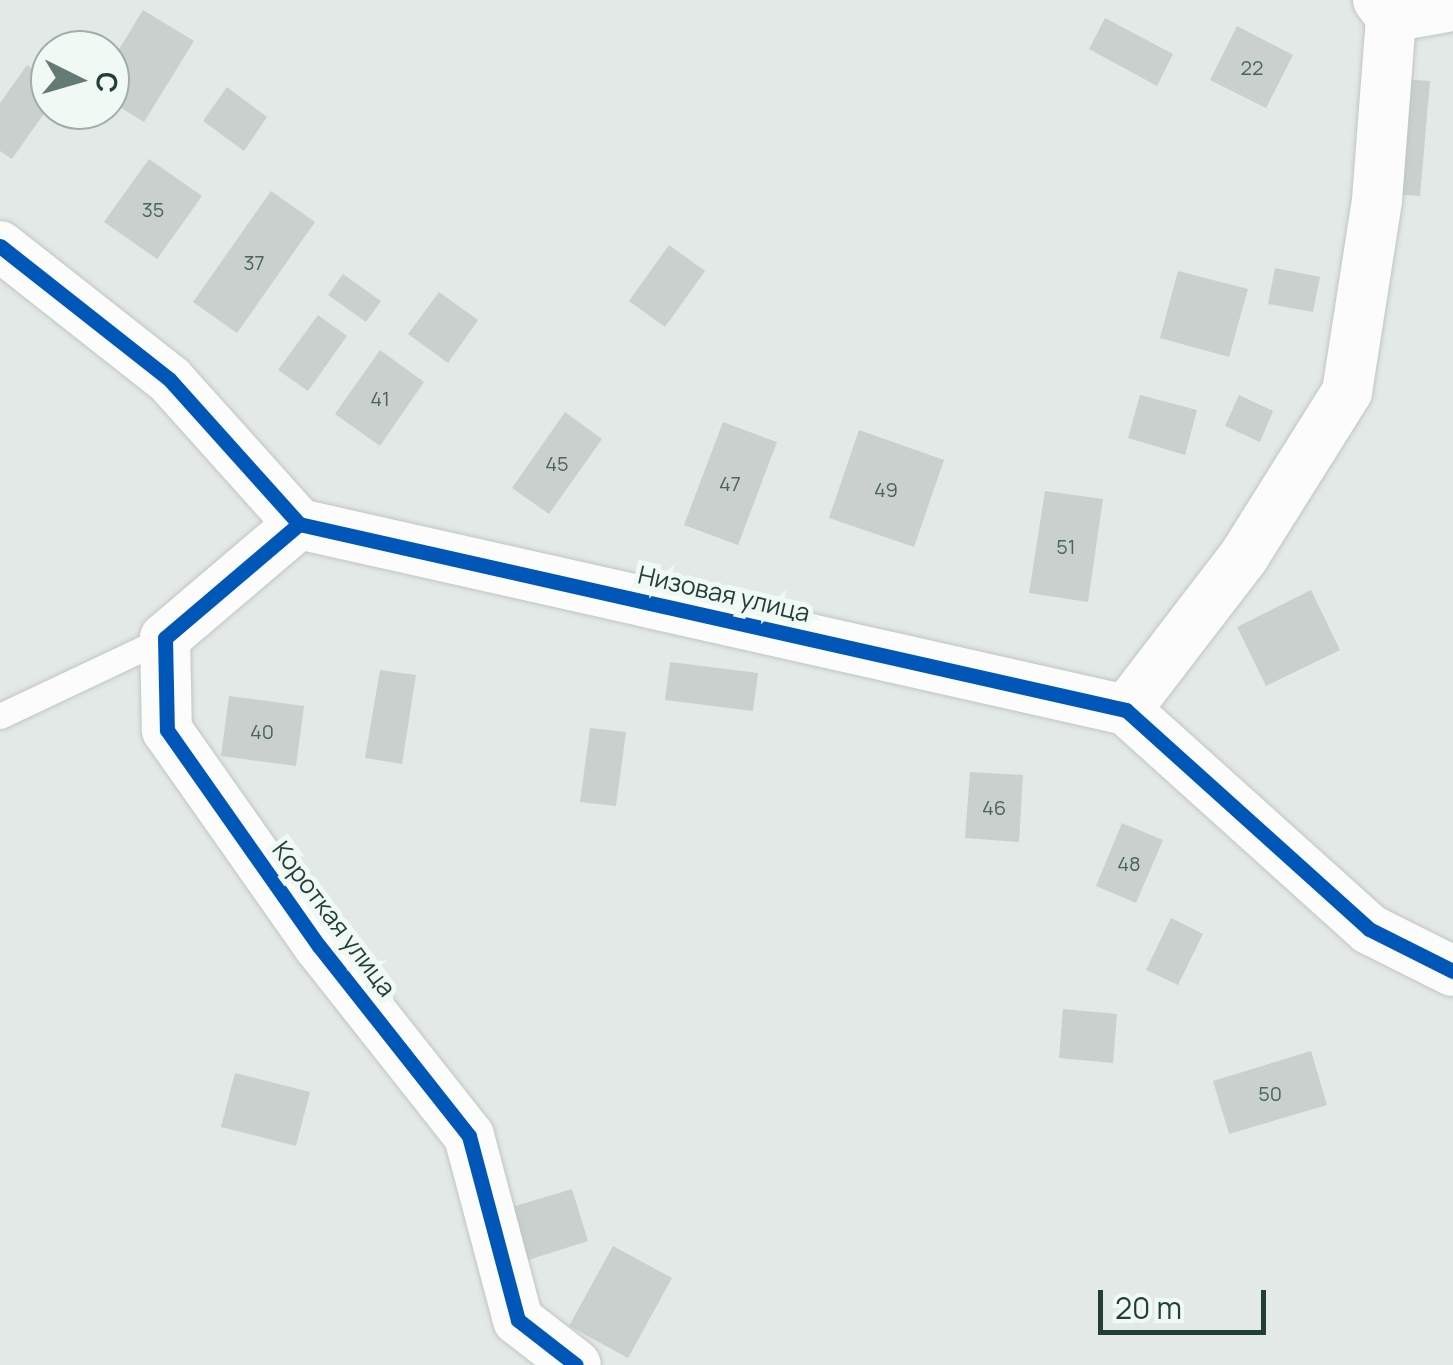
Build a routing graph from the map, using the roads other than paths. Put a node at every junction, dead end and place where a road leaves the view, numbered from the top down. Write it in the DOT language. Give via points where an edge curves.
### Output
graph roads {
  1 [pos="1453,6"];
  2 [pos="1385,9"];
  3 [pos="0,246"];
  4 [pos="299,524"];
  5 [pos="165,638"];
  6 [pos="1126,710"];
  7 [pos="0,716"];
  8 [pos="1453,970"];
  9 [pos="576,1365"];
  1 -- 2 [label="street"];
  2 -- 6 [label="street" via="1377,200 1347,392 1244,556"];
  3 -- 4 [label="street" via="170,380"];
  4 -- 5 [label="street"];
  4 -- 6 [label="street, Низовая улица"];
  5 -- 7 [label="lane"];
  5 -- 9 [label="street, Короткая улица" via="167,730 319,946 470,1136 518,1320"];
  6 -- 8 [label="street, Низовая улица" via="1369,929"];
}
